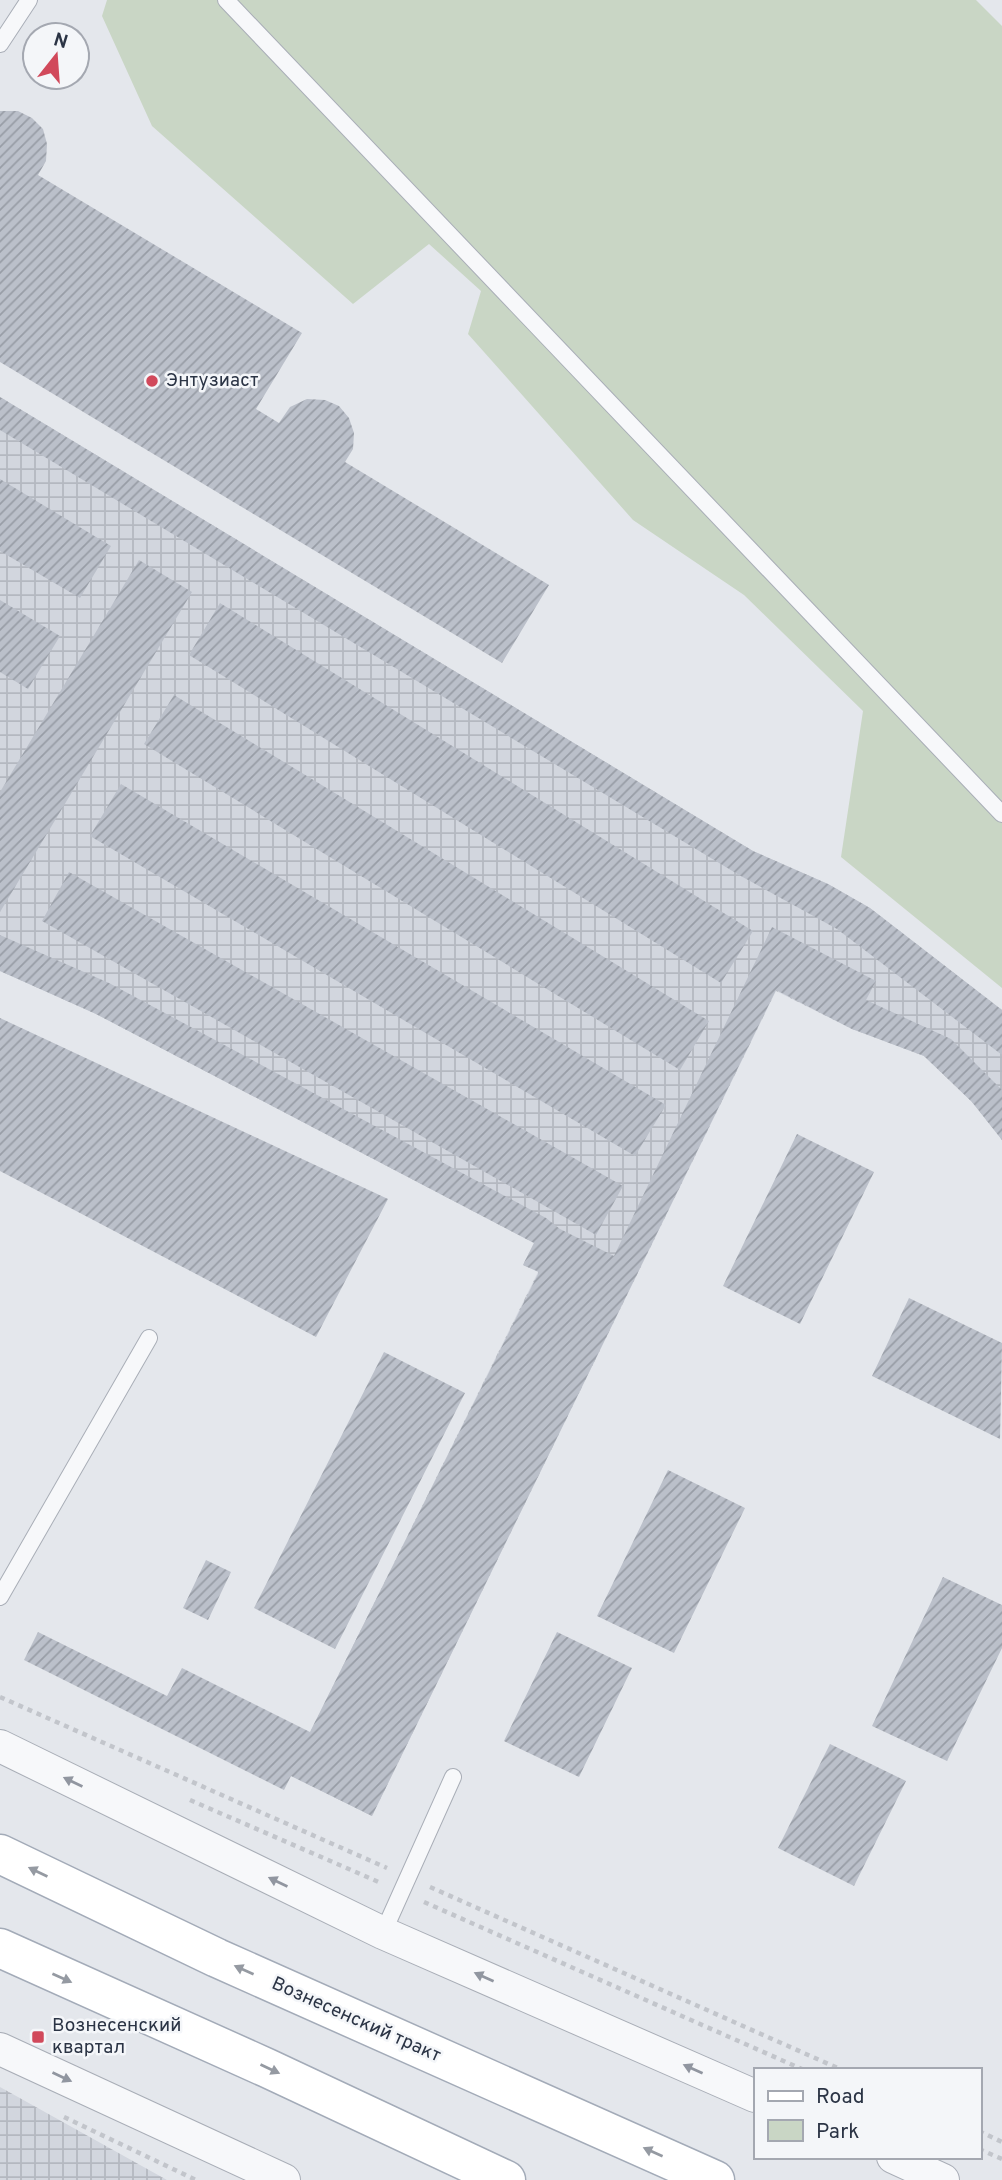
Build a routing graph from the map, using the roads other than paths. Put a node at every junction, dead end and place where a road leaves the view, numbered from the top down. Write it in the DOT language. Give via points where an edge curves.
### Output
graph roads {
  1 [pos="29,0"];
  2 [pos="226,0"];
  3 [pos="0,44"];
  4 [pos="1002,814"];
  5 [pos="149,1338"];
  6 [pos="0,1597"];
  7 [pos="0,1746"];
  8 [pos="453,1777"];
  9 [pos="0,1854"];
  10 [pos="383,1933"];
  11 [pos="0,1948"];
  12 [pos="0,2049"];
  13 [pos="754,2096"];
  14 [pos="897,2159"];
  15 [pos="284,2180"];
  16 [pos="506,2180"];
  17 [pos="715,2180"];
  18 [pos="943,2180"];
  1 -- 3 [label="lane"];
  2 -- 4 [label="lane"];
  5 -- 6 [label="lane"];
  10 -- 7 [label="street, one-way"];
  8 -- 10 [label="lane"];
  17 -- 9 [label="main road, Вознесенский тракт, one-way" via="217,1958"];
  13 -- 10 [label="street, one-way"];
  11 -- 16 [label="main road, one-way"];
  12 -- 15 [label="street, one-way"];
  14 -- 18 [label="street"];
}
